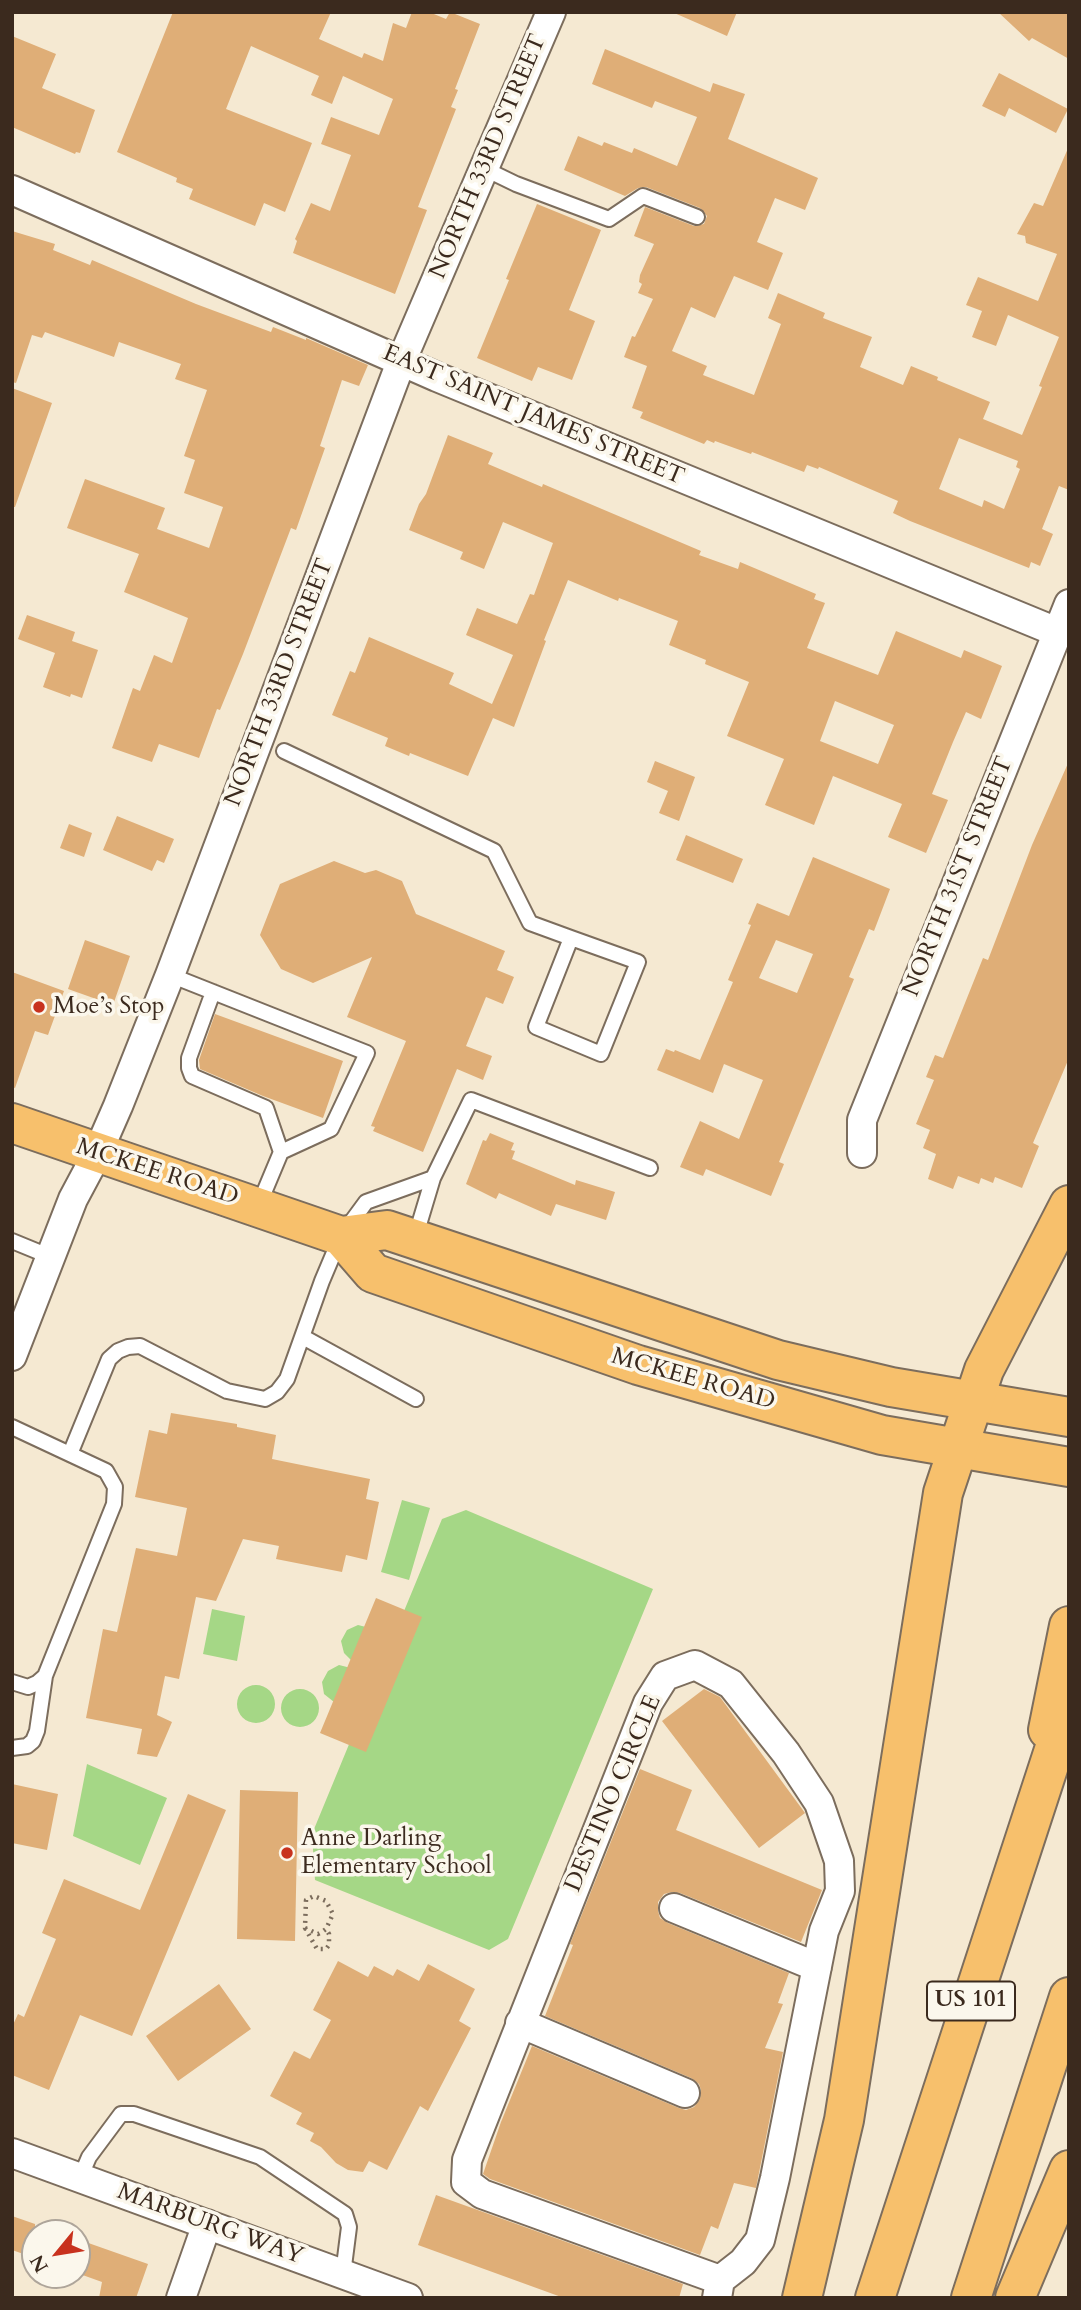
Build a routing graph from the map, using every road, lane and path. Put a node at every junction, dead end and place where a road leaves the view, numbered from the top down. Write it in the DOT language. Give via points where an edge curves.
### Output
graph roads {
  1 [pos="551,12"];
  2 [pos="483,168"];
  3 [pos="12,190"];
  4 [pos="697,217"];
  5 [pos="401,362"];
  6 [pos="1069,604"];
  7 [pos="1057,632"];
  8 [pos="284,751"];
  9 [pos="571,938"];
  10 [pos="170,975"];
  11 [pos="213,992"];
  12 [pos="12,1124"];
  13 [pos="281,1152"];
  14 [pos="862,1153"];
  15 [pos="97,1154"];
  16 [pos="650,1168"];
  17 [pos="433,1178"];
  18 [pos="1069,1205"];
  19 [pos="258,1207"];
  20 [pos="341,1236"];
  21 [pos="415,1239"];
  22 [pos="12,1241"];
  23 [pos="51,1257"];
  24 [pos="303,1336"];
  25 [pos="12,1356"];
  26 [pos="416,1399"];
  27 [pos="972,1402"];
  28 [pos="1061,1416"];
  29 [pos="12,1427"];
  30 [pos="958,1447"];
  31 [pos="69,1454"];
  32 [pos="1053,1465"];
  33 [pos="1069,1626"];
  34 [pos="45,1675"];
  35 [pos="12,1682"];
  36 [pos="1069,1704"];
  37 [pos="12,1748"];
  38 [pos="1030,1819"];
  39 [pos="674,1908"];
  40 [pos="305,1927"];
  41 [pos="326,1929"];
  42 [pos="817,1967"];
  43 [pos="1069,1997"];
  44 [pos="520,2023"];
  45 [pos="685,2093"];
  46 [pos="12,2153"];
  47 [pos="1069,2169"];
  48 [pos="80,2178"];
  49 [pos="207,2224"];
  50 [pos="343,2274"];
  51 [pos="719,2289"];
  52 [pos="181,2298"];
  53 [pos="408,2298"];
  54 [pos="802,2298"];
  55 [pos="875,2298"];
  56 [pos="971,2298"];
  57 [pos="1015,2298"];
  1 -- 2 [label="street, NORTH 33RD STREET"];
  2 -- 4 [label="lane" via="609,219 643,196"];
  2 -- 5 [label="street, NORTH 33RD STREET"];
  3 -- 5 [label="street, EAST SAINT JAMES STREET"];
  5 -- 7 [label="street, EAST SAINT JAMES STREET"];
  5 -- 10 [label="street, NORTH 33RD STREET"];
  6 -- 7 [label="street, NORTH 31ST STREET"];
  7 -- 14 [label="street, NORTH 31ST STREET" via="862,1120"];
  8 -- 9 [label="lane" via="494,851 530,923"];
  9 -- 9 [label="lane" via="638,962 601,1054 536,1027"];
  10 -- 11 [label="lane"];
  10 -- 15 [label="street, NORTH 33RD STREET"];
  11 -- 13 [label="lane" via="189,1058 192,1076 266,1108"];
  11 -- 13 [label="lane" via="367,1053 331,1129"];
  12 -- 15 [label="main road, MCKEE ROAD"];
  13 -- 19 [label="lane"];
  15 -- 19 [label="main road, MCKEE ROAD"];
  15 -- 23 [label="street, NORTH 33RD STREET" via="73,1199"];
  16 -- 17 [label="lane" via="471,1100"];
  17 -- 20 [label="lane" via="366,1202"];
  17 -- 21 [label="lane"];
  18 -- 27 [label="main road"];
  19 -- 20 [label="main road, MCKEE ROAD"];
  20 -- 21 [label="main road, MCKEE ROAD" via="387,1230"];
  20 -- 24 [label="lane"];
  20 -- 30 [label="main road, MCKEE ROAD" via="373,1273 638,1365 882,1435"];
  21 -- 27 [label="main road, MCKEE ROAD" via="778,1360"];
  22 -- 23 [label="lane"];
  23 -- 25 [label="street, NORTH 33RD STREET"];
  24 -- 26 [label="lane"];
  24 -- 31 [label="lane" via="287,1379 265,1399 227,1391 140,1346 118,1351 109,1359"];
  27 -- 28 [label="main road, MCKEE ROAD"];
  27 -- 30 [label="main road"];
  29 -- 31 [label="lane"];
  30 -- 32 [label="main road, MCKEE ROAD"];
  30 -- 54 [label="main road" via="943,1493 844,2120"];
  31 -- 34 [label="lane" via="106,1471 115,1487 114,1504"];
  33 -- 38 [label="main road"];
  34 -- 35 [label="lane" via="27,1687"];
  34 -- 37 [label="lane" via="33,1741"];
  36 -- 38 [label="main road, US 101"];
  38 -- 55 [label="main road, US 101"];
  39 -- 42 [label="street"];
  40 -- 41 [label="path" via="318,1934"];
  40 -- 41 [label="path" via="321,1950 329,1945"];
  40 -- 41 [label="path" via="306,1900 314,1896 326,1901 333,1914"];
  42 -- 44 [label="street, DESTINO CIRCLE" via="824,1931 840,1891 839,1861 818,1802 731,1684 695,1665 665,1676 648,1703"];
  42 -- 51 [label="street, DESTINO CIRCLE" via="760,2240"];
  43 -- 56 [label="main road"];
  44 -- 45 [label="street"];
  44 -- 51 [label="street, DESTINO CIRCLE" via="467,2160 466,2182 482,2194"];
  46 -- 48 [label="street, MARBURG WAY"];
  47 -- 57 [label="main road"];
  48 -- 49 [label="street, MARBURG WAY"];
  48 -- 50 [label="lane" via="89,2157 121,2113 260,2157 345,2214 349,2227"];
  49 -- 50 [label="street, MARBURG WAY"];
  49 -- 52 [label="street"];
  50 -- 53 [label="street, MARBURG WAY"];
}
